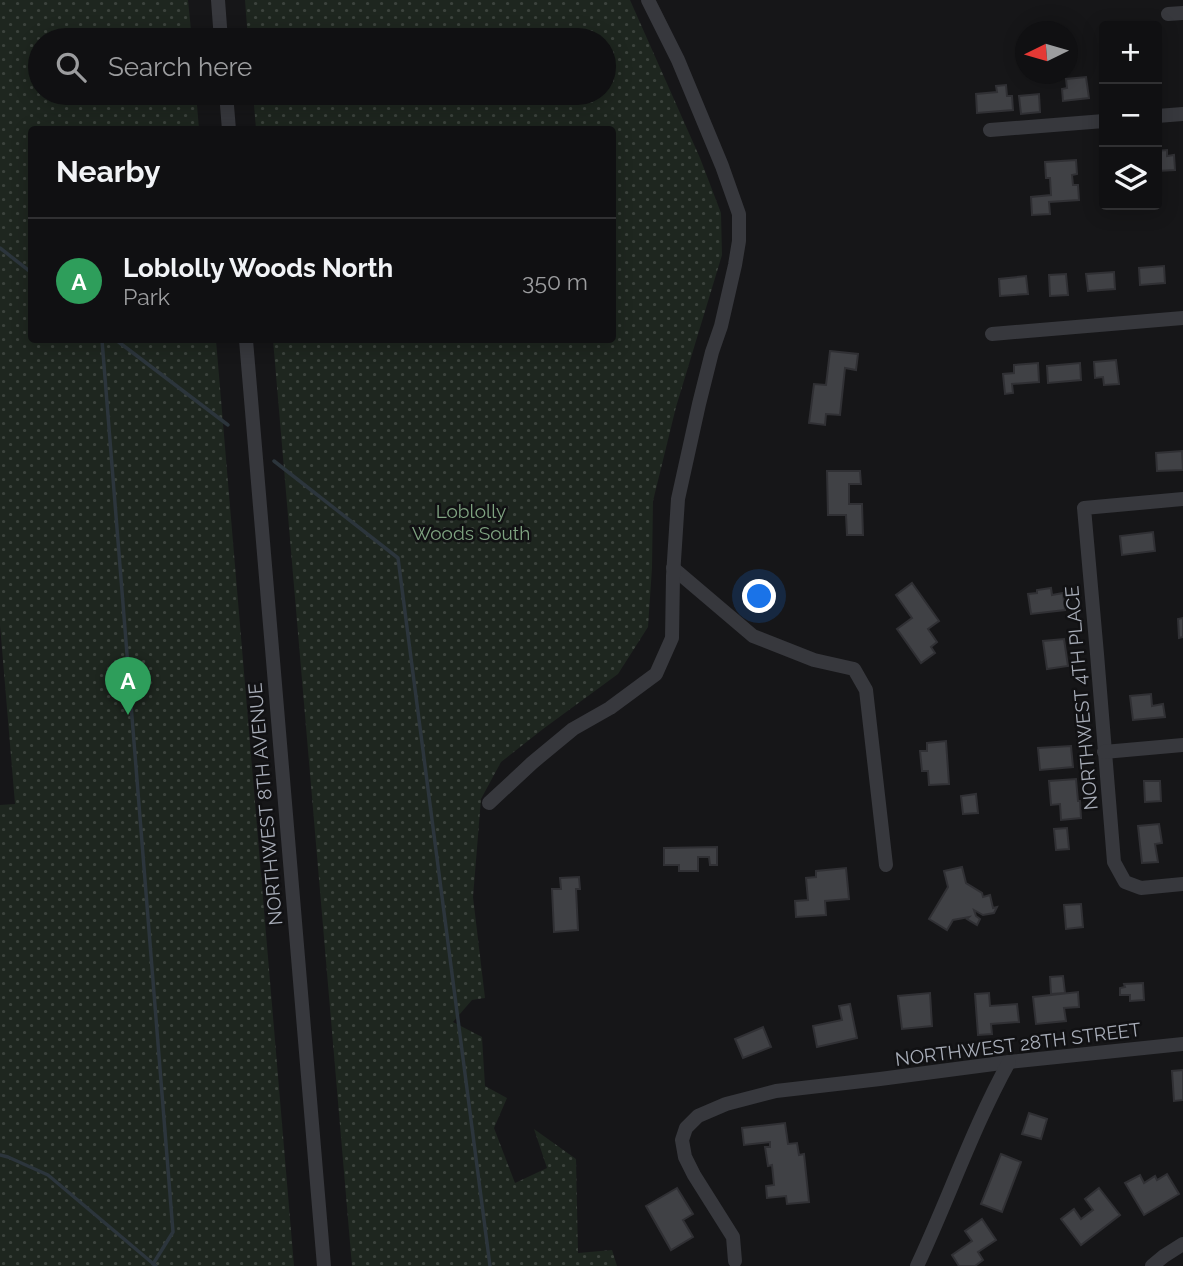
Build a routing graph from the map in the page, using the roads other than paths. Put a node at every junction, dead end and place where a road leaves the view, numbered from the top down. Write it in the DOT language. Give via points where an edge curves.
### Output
graph roads {
  1 [pos="218,0"];
  2 [pos="648,0"];
  3 [pos="220,28"];
  4 [pos="227,105"];
  5 [pos="1183,114"];
  6 [pos="1162,116"];
  7 [pos="1099,121"];
  8 [pos="229,126"];
  9 [pos="989,130"];
  10 [pos="1183,317"];
  11 [pos="992,334"];
  12 [pos="246,343"];
  13 [pos="1183,499"];
  14 [pos="673,568"];
  15 [pos="1183,746"];
  16 [pos="1104,752"];
  17 [pos="489,803"];
  18 [pos="886,865"];
  19 [pos="1183,884"];
  20 [pos="1183,1044"];
  21 [pos="1009,1062"];
  22 [pos="1183,1244"];
  23 [pos="735,1261"];
  24 [pos="324,1266"];
  25 [pos="917,1266"];
  26 [pos="1152,1266"];
  1 -- 3 [label="street"];
  2 -- 14 [label="street" via="678,60 738,214 735,265 678,499"];
  4 -- 8 [label="street"];
  5 -- 6 [label="street"];
  7 -- 9 [label="street"];
  10 -- 11 [label="street"];
  12 -- 24 [label="street, NORTHWEST 8TH AVENUE"];
  13 -- 16 [label="street, NORTHWEST 4TH PLACE" via="1084,508"];
  14 -- 17 [label="street" via="672,638 656,674 573,729"];
  14 -- 18 [label="street" via="753,636 814,660 854,668 866,690"];
  15 -- 16 [label="street"];
  16 -- 19 [label="street, NORTHWEST 4TH PLACE" via="1114,862 1125,882 1141,888"];
  20 -- 21 [label="street, NORTHWEST 28TH STREET"];
  21 -- 23 [label="street, NORTHWEST 28TH STREET" via="776,1091 698,1116 681,1140 685,1157 733,1237"];
  21 -- 25 [label="street"];
  22 -- 26 [label="street"];
}
